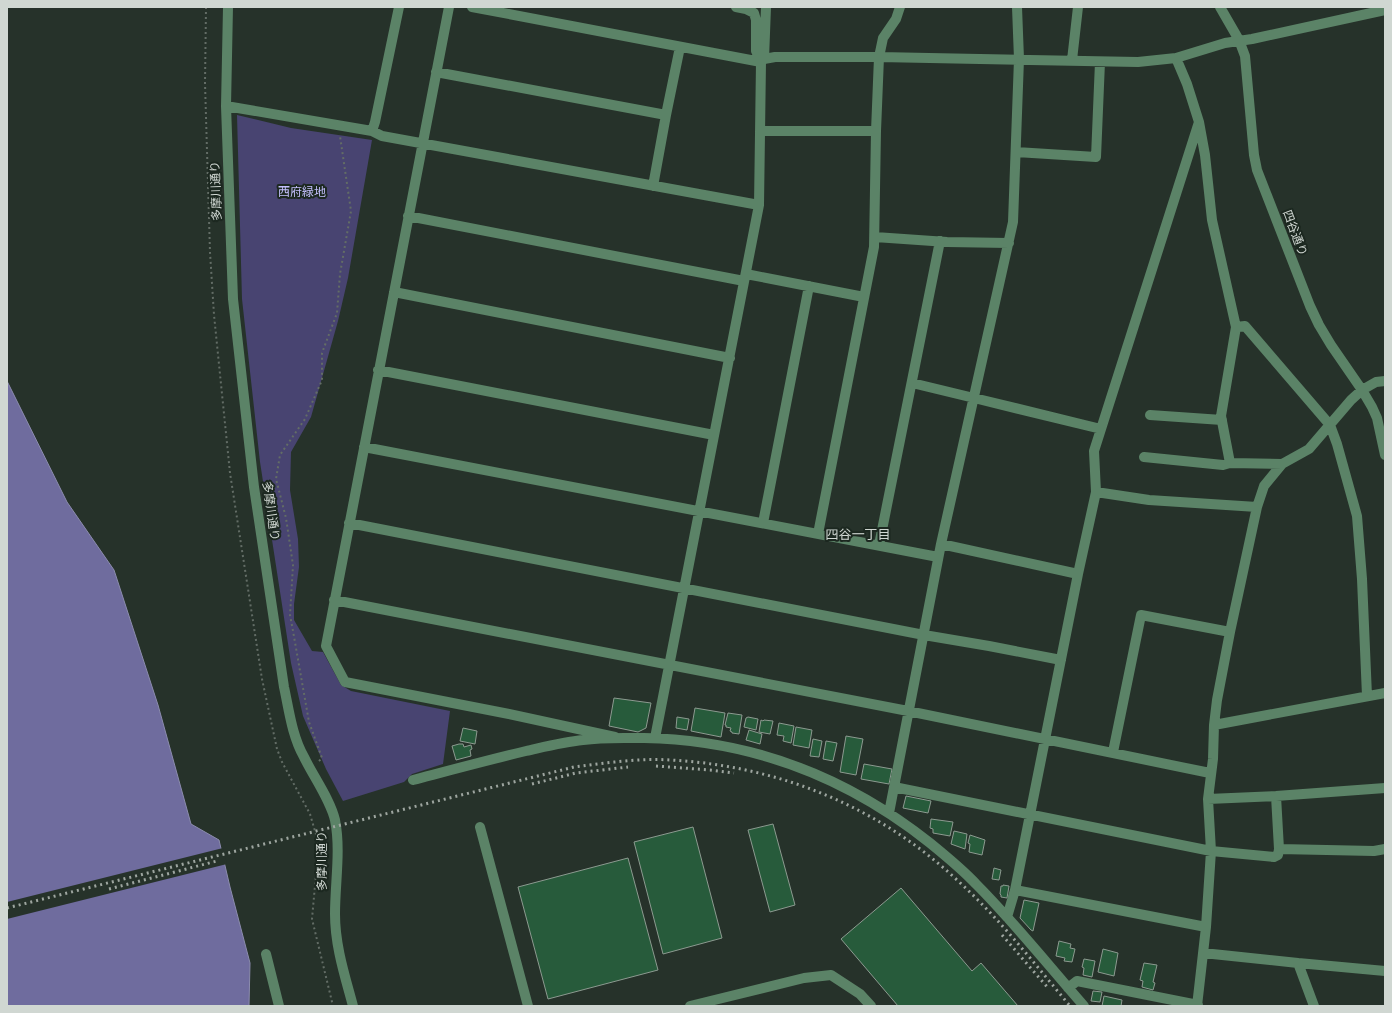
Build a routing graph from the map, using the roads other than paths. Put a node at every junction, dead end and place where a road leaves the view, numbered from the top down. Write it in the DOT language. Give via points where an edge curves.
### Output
graph roads {
  1 [pos="228,7"];
  2 [pos="399,7"];
  3 [pos="449,7"];
  4 [pos="472,7"];
  5 [pos="736,7"];
  6 [pos="766,7"];
  7 [pos="900,7"];
  8 [pos="1017,7"];
  9 [pos="1078,7"];
  10 [pos="1220,7"];
  11 [pos="1385,10"];
  12 [pos="1239,40"];
  13 [pos="680,47"];
  14 [pos="879,57"];
  15 [pos="1176,58"];
  16 [pos="1019,59"];
  17 [pos="763,60"];
  18 [pos="1072,60"];
  19 [pos="1100,62"];
  20 [pos="436,72"];
  21 [pos="226,106"];
  22 [pos="666,115"];
  23 [pos="1199,122"];
  24 [pos="372,131"];
  25 [pos="760,131"];
  26 [pos="876,131"];
  27 [pos="423,144"];
  28 [pos="1016,152"];
  29 [pos="653,186"];
  30 [pos="759,205"];
  31 [pos="408,216"];
  32 [pos="875,236"];
  33 [pos="940,242"];
  34 [pos="1009,243"];
  35 [pos="745,277"];
  36 [pos="809,286"];
  37 [pos="394,292"];
  38 [pos="864,297"];
  39 [pos="1236,327"];
  40 [pos="730,358"];
  41 [pos="378,370"];
  42 [pos="1385,381"];
  43 [pos="912,384"];
  44 [pos="1362,390"];
  45 [pos="974,398"];
  46 [pos="1150,415"];
  47 [pos="1222,420"];
  48 [pos="1330,425"];
  49 [pos="1101,429"];
  50 [pos="714,435"];
  51 [pos="364,447"];
  52 [pos="1385,455"];
  53 [pos="1144,457"];
  54 [pos="1230,463"];
  55 [pos="1282,464"];
  56 [pos="1096,492"];
  57 [pos="1257,507"];
  58 [pos="700,511"];
  59 [pos="349,523"];
  60 [pos="763,523"];
  61 [pos="818,534"];
  62 [pos="941,544"];
  63 [pos="878,546"];
  64 [pos="938,557"];
  65 [pos="1078,574"];
  66 [pos="685,588"];
  67 [pos="334,600"];
  68 [pos="1230,632"];
  69 [pos="924,635"];
  70 [pos="1061,660"];
  71 [pos="670,665"];
  72 [pos="1385,693"];
  73 [pos="1367,696"];
  74 [pos="908,711"];
  75 [pos="1214,725"];
  76 [pos="615,737"];
  77 [pos="655,738"];
  78 [pos="1045,738"];
  79 [pos="1114,752"];
  80 [pos="1210,773"];
  81 [pos="413,780"];
  82 [pos="894,787"];
  83 [pos="1385,788"];
  84 [pos="1276,796"];
  85 [pos="1208,799"];
  86 [pos="889,813"];
  87 [pos="1030,814"];
  88 [pos="480,827"];
  89 [pos="1279,849"];
  90 [pos="1385,849"];
  91 [pos="1211,851"];
  92 [pos="1014,890"];
  93 [pos="1007,917"];
  94 [pos="1206,927"];
  95 [pos="1203,953"];
  96 [pos="266,954"];
  97 [pos="1298,963"];
  98 [pos="1385,971"];
  99 [pos="1068,988"];
  100 [pos="279,1006"];
  101 [pos="353,1006"];
  102 [pos="528,1006"];
  103 [pos="690,1006"];
  104 [pos="871,1006"];
  105 [pos="1084,1006"];
  106 [pos="1198,1006"];
  107 [pos="1314,1006"];
  1 -- 21 [label="street, 多摩川通り"];
  2 -- 24 [label="street"];
  3 -- 20 [label="street"];
  4 -- 13 [label="street"];
  5 -- 17 [label="street" via="754,13 756,51"];
  6 -- 17 [label="street"];
  7 -- 14 [label="street" via="896,19 883,38"];
  8 -- 16 [label="street"];
  9 -- 18 [label="street"];
  10 -- 12 [label="street, 四谷通り"];
  11 -- 12 [label="street"];
  12 -- 15 [label="street"];
  12 -- 44 [label="street, 四谷通り" via="1245,56 1257,170 1319,325"];
  13 -- 17 [label="street"];
  13 -- 22 [label="street"];
  14 -- 16 [label="street"];
  14 -- 17 [label="street" via="775,57"];
  14 -- 26 [label="street"];
  15 -- 19 [label="street"];
  15 -- 23 [label="street"];
  16 -- 18 [label="street"];
  16 -- 28 [label="street"];
  17 -- 25 [label="street"];
  18 -- 19 [label="street"];
  19 -- 28 [label="street" via="1096,157"];
  20 -- 22 [label="street"];
  20 -- 27 [label="street"];
  21 -- 24 [label="street"];
  21 -- 101 [label="street, 多摩川通り" via="233,299 254,487 290,718 303,755 335,818 335,926"];
  22 -- 29 [label="street"];
  23 -- 39 [label="street" via="1212,220"];
  23 -- 49 [label="street"];
  24 -- 27 [label="street" via="382,136"];
  25 -- 26 [label="street"];
  25 -- 30 [label="street"];
  26 -- 32 [label="street"];
  27 -- 29 [label="street"];
  27 -- 31 [label="street"];
  28 -- 34 [label="street" via="1013,222"];
  29 -- 30 [label="street"];
  30 -- 35 [label="street"];
  31 -- 35 [label="street"];
  31 -- 37 [label="street"];
  32 -- 33 [label="street"];
  32 -- 38 [label="street"];
  33 -- 34 [label="street"];
  33 -- 43 [label="street"];
  34 -- 45 [label="street"];
  35 -- 36 [label="street"];
  35 -- 40 [label="street"];
  36 -- 38 [label="street"];
  36 -- 60 [label="street"];
  37 -- 40 [label="street"];
  37 -- 41 [label="street"];
  38 -- 61 [label="street"];
  39 -- 47 [label="street"];
  39 -- 48 [label="street" via="1245,326"];
  40 -- 50 [label="street"];
  41 -- 50 [label="street"];
  41 -- 51 [label="street"];
  42 -- 44 [label="street" via="1376,382"];
  43 -- 45 [label="street"];
  43 -- 63 [label="street"];
  44 -- 48 [label="street"];
  44 -- 52 [label="street, 四谷通り" via="1377,418"];
  45 -- 49 [label="street"];
  45 -- 62 [label="street"];
  46 -- 47 [label="street"];
  47 -- 54 [label="street"];
  48 -- 55 [label="street" via="1309,449"];
  48 -- 73 [label="street" via="1357,516"];
  49 -- 56 [label="street" via="1094,451"];
  50 -- 58 [label="street"];
  51 -- 58 [label="street"];
  51 -- 59 [label="street"];
  53 -- 54 [label="street" via="1223,465"];
  54 -- 55 [label="street"];
  55 -- 57 [label="street" via="1264,486"];
  56 -- 57 [label="street" via="1149,500"];
  56 -- 65 [label="street"];
  57 -- 68 [label="street"];
  58 -- 60 [label="street"];
  58 -- 66 [label="street"];
  59 -- 66 [label="street"];
  59 -- 67 [label="street"];
  60 -- 61 [label="street"];
  61 -- 63 [label="street"];
  62 -- 64 [label="street"];
  62 -- 65 [label="street"];
  63 -- 64 [label="street"];
  64 -- 69 [label="street"];
  65 -- 70 [label="street"];
  66 -- 69 [label="street"];
  66 -- 71 [label="street"];
  67 -- 71 [label="street"];
  67 -- 76 [label="street" via="326,646 345,682"];
  68 -- 75 [label="street"];
  68 -- 79 [label="street" via="1141,615"];
  69 -- 70 [label="street"];
  69 -- 74 [label="street"];
  70 -- 78 [label="street"];
  71 -- 74 [label="street"];
  71 -- 77 [label="street"];
  72 -- 73 [label="street"];
  73 -- 75 [label="street"];
  74 -- 78 [label="street"];
  74 -- 82 [label="street"];
  75 -- 80 [label="street"];
  76 -- 77 [label="street"];
  76 -- 81 [label="street" via="549,746"];
  77 -- 86 [label="street" via="741,749 771,758 801,768 840,786"];
  78 -- 79 [label="street"];
  78 -- 87 [label="street"];
  79 -- 80 [label="street"];
  80 -- 85 [label="street"];
  82 -- 86 [label="street"];
  82 -- 87 [label="street"];
  83 -- 84 [label="street"];
  84 -- 85 [label="street"];
  84 -- 89 [label="street"];
  85 -- 91 [label="street"];
  86 -- 93 [label="street" via="947,856"];
  87 -- 91 [label="street"];
  87 -- 92 [label="street"];
  88 -- 102 [label="street"];
  89 -- 90 [label="street"];
  89 -- 91 [label="street" via="1278,855 1274,857"];
  91 -- 94 [label="street"];
  92 -- 93 [label="street"];
  92 -- 94 [label="street"];
  93 -- 99 [label="street"];
  94 -- 95 [label="street"];
  95 -- 97 [label="street"];
  95 -- 106 [label="street"];
  96 -- 100 [label="street"];
  97 -- 98 [label="street"];
  97 -- 107 [label="street"];
  99 -- 105 [label="street"];
  99 -- 106 [label="street" via="1077,980"];
  103 -- 104 [label="street" via="804,978 831,975 860,994"];
}
